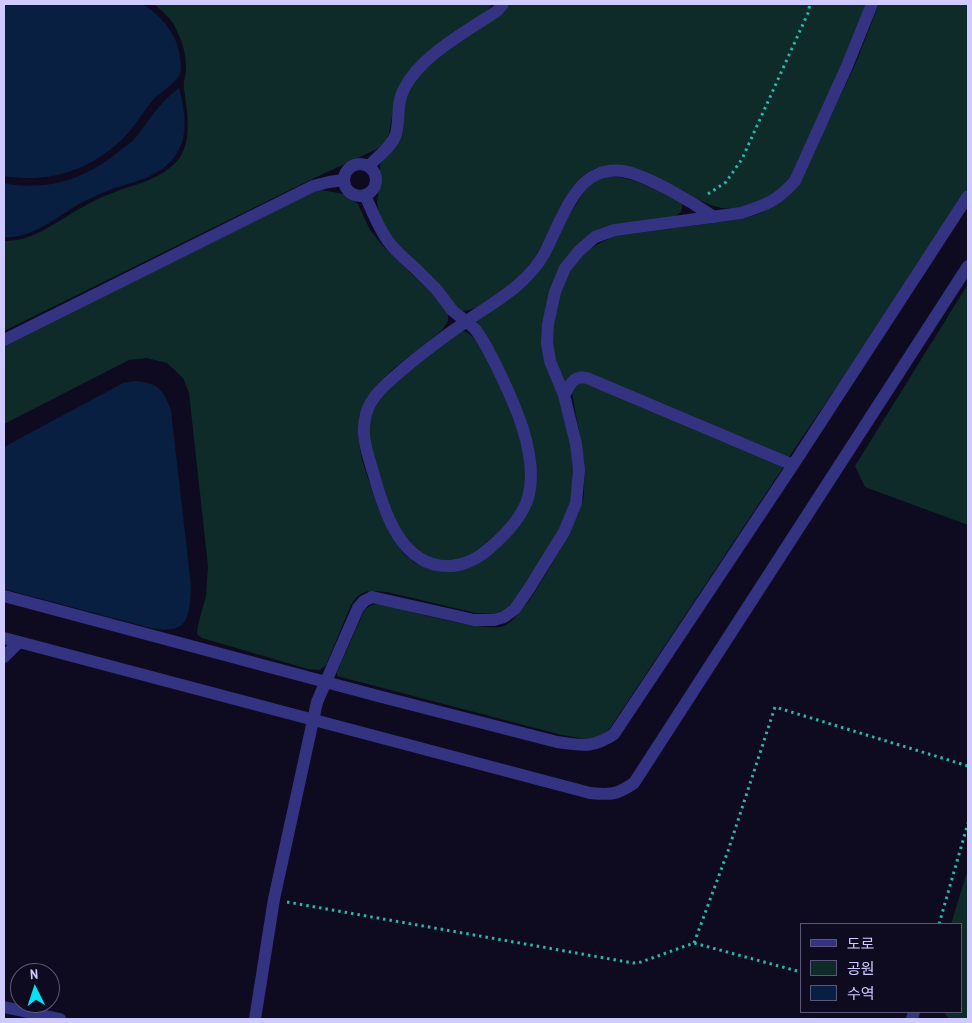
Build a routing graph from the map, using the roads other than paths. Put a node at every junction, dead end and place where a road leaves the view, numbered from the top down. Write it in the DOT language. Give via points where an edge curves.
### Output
graph roads {
  1 [pos="503,4"];
  2 [pos="872,4"];
  3 [pos="369,166"];
  4 [pos="343,180"];
  5 [pos="365,195"];
  6 [pos="968,196"];
  7 [pos="694,203"];
  8 [pos="714,217"];
  9 [pos="686,219"];
  10 [pos="968,266"];
  11 [pos="466,321"];
  12 [pos="4,340"];
  13 [pos="564,394"];
  14 [pos="793,465"];
  15 [pos="4,596"];
  16 [pos="4,638"];
  17 [pos="19,642"];
  18 [pos="4,657"];
  19 [pos="326,682"];
  20 [pos="314,721"];
  21 [pos="4,1007"];
  22 [pos="60,1019"];
  23 [pos="255,1019"];
  1 -- 3 [label="street" via="437,52 415,73 404,88 399,103 392,142"];
  2 -- 8 [label="street" via="795,181 782,196 760,207"];
  3 -- 4 [label="street" via="362,163 348,167"];
  3 -- 5 [label="street" via="374,171 375,186"];
  4 -- 5 [label="street" via="350,194"];
  4 -- 12 [label="street" via="313,186"];
  5 -- 11 [label="street" via="389,242"];
  6 -- 14 [label="street"];
  7 -- 8 [label="street"];
  7 -- 9 [label="street" via="696,212"];
  7 -- 11 [label="street" via="623,171 593,175 582,184 535,268 518,285"];
  8 -- 9 [label="street"];
  9 -- 13 [label="street" via="615,230 595,237 565,268 555,292 547,343 550,361"];
  10 -- 20 [label="street" via="643,770 622,792 611,795 590,793"];
  11 -- 11 [label="street" via="484,343 514,404 525,437 531,476 528,498 507,532 476,558 460,565 444,566 420,558 407,548 395,531 383,507 368,456 365,418 368,407 381,389 425,350"];
  13 -- 14 [label="street" via="574,379 580,376 587,378"];
  13 -- 19 [label="street" via="576,444 576,503 564,532 514,609 494,620 474,620 372,597 364,600"];
  14 -- 19 [label="street" via="614,734 602,742 587,746 557,742"];
  15 -- 19 [label="street"];
  16 -- 17 [label="street"];
  17 -- 18 [label="street"];
  17 -- 20 [label="street"];
  19 -- 20 [label="street" via="317,702"];
  20 -- 23 [label="street" via="274,899"];
  21 -- 22 [label="street"];
}
